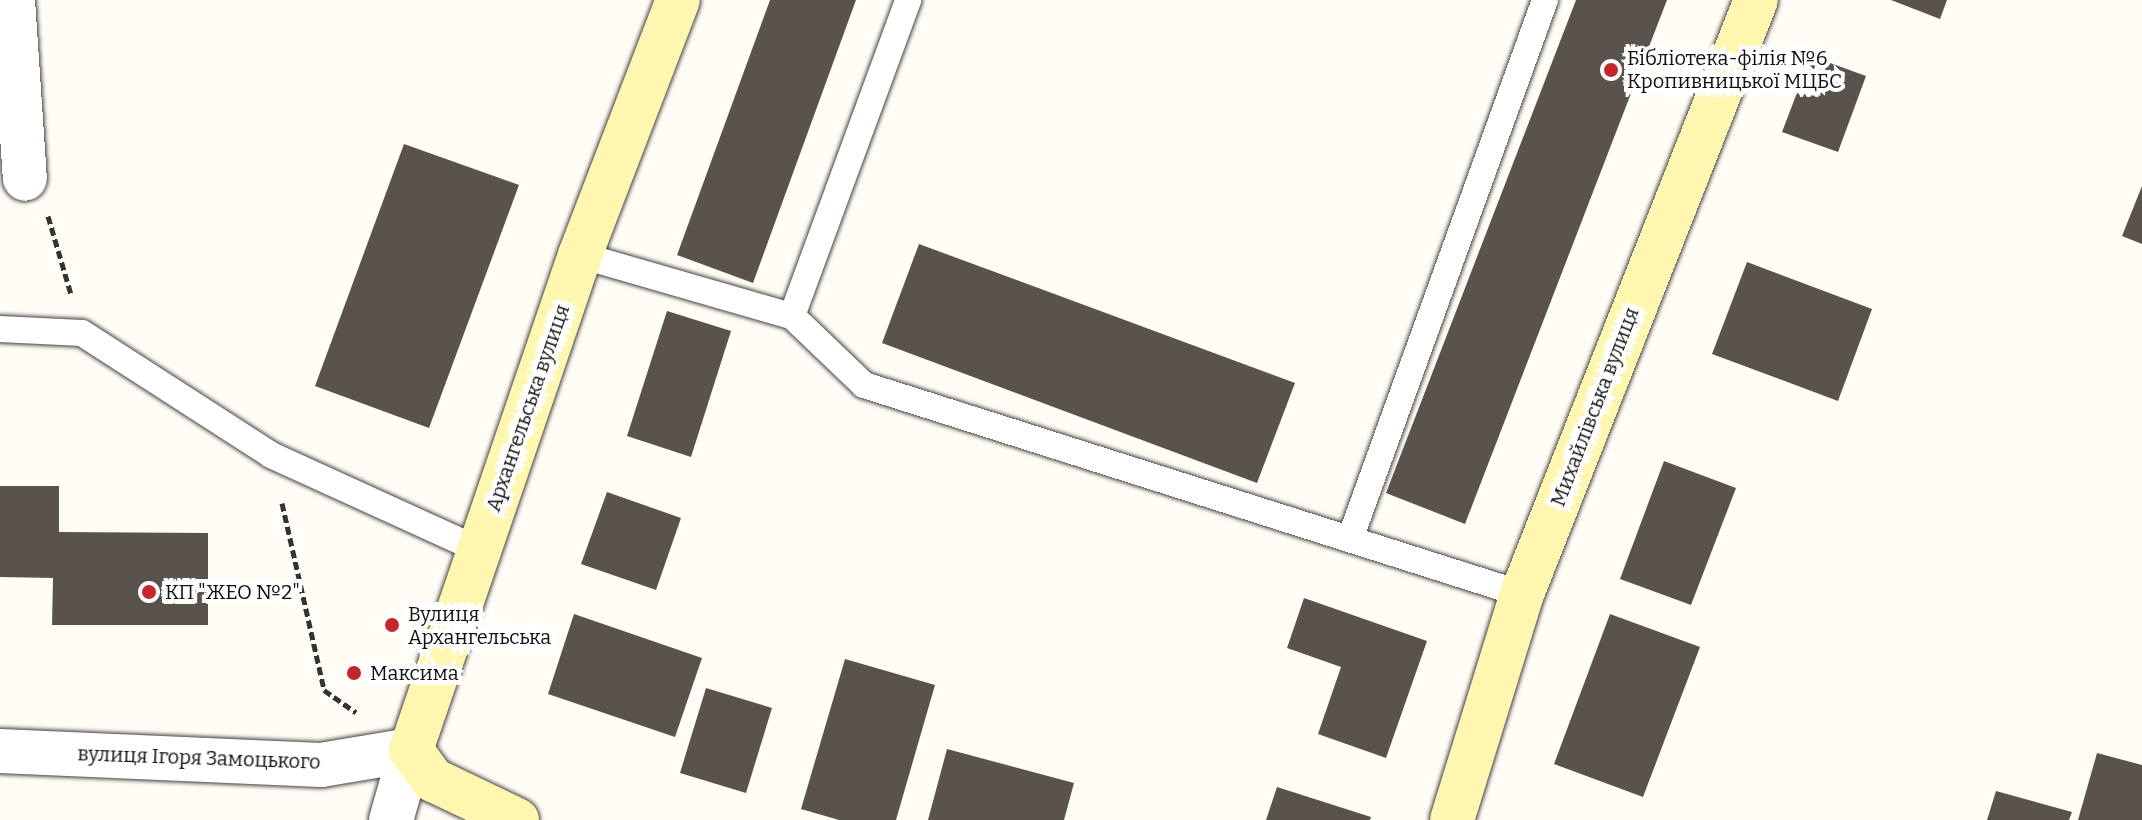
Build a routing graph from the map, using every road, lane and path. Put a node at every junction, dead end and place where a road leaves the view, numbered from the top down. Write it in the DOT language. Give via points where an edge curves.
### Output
graph roads {
  1 [pos="13,0"];
  2 [pos="678,0"];
  3 [pos="908,0"];
  4 [pos="1545,0"];
  5 [pos="1756,0"];
  6 [pos="25,179"];
  7 [pos="580,255"];
  8 [pos="792,316"];
  9 [pos="0,329"];
  10 [pos="82,333"];
  11 [pos="271,455"];
  12 [pos="1350,539"];
  13 [pos="479,550"];
  14 [pos="1522,594"];
  15 [pos="411,750"];
  16 [pos="0,751"];
  17 [pos="391,820"];
  18 [pos="517,820"];
  19 [pos="1452,820"];
  1 -- 6 [label="street"];
  2 -- 7 [label="street, Архангельська вулиця"];
  3 -- 8 [label="lane"];
  4 -- 12 [label="lane"];
  5 -- 14 [label="street, Михайлівська вулиця"];
  6 -- 10 [label="path" via="39,183"];
  7 -- 8 [label="lane"];
  7 -- 13 [label="street, Архангельська вулиця"];
  8 -- 12 [label="lane" via="864,385"];
  9 -- 10 [label="lane"];
  10 -- 11 [label="lane"];
  11 -- 13 [label="lane"];
  11 -- 15 [label="path" via="324,690"];
  12 -- 14 [label="lane"];
  13 -- 15 [label="street, Архангельська вулиця"];
  14 -- 19 [label="street, Михайлівська вулиця"];
  15 -- 16 [label="street, вулиця Ігоря Замоцького" via="321,765"];
  15 -- 17 [label="street, Архангельська вулиця"];
  15 -- 18 [label="street" via="433,780"];
}
